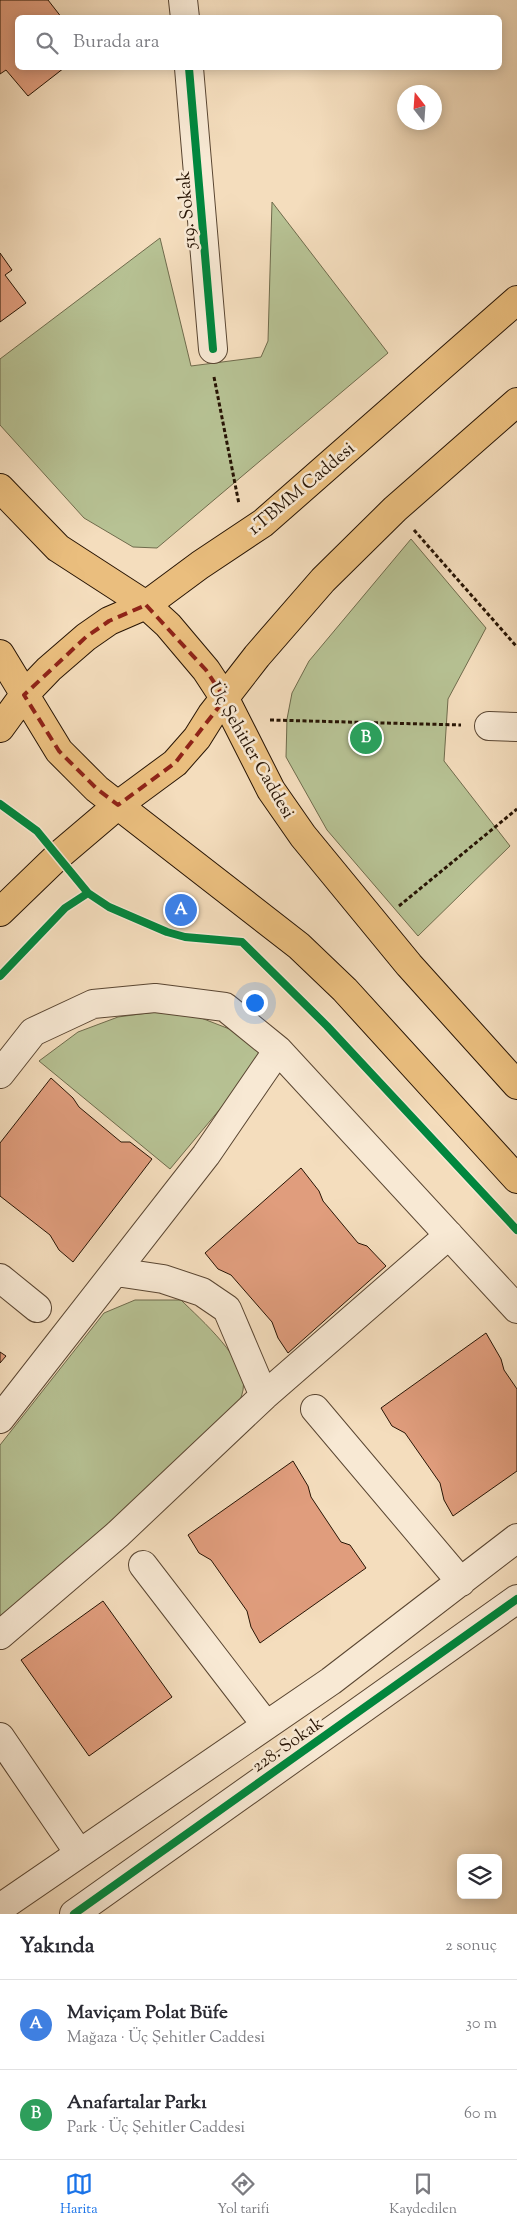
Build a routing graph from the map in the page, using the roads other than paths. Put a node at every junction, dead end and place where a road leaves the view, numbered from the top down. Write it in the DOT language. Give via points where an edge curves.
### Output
graph roads {
  1 [pos="183,0"];
  2 [pos="185,15"];
  3 [pos="189,70"];
  4 [pos="517,300"];
  5 [pos="213,349"];
  6 [pos="517,402"];
  7 [pos="0,488"];
  8 [pos="146,605"];
  9 [pos="0,654"];
  10 [pos="24,695"];
  11 [pos="225,699"];
  12 [pos="489,726"];
  13 [pos="517,727"];
  14 [pos="0,728"];
  15 [pos="118,804"];
  16 [pos="0,912"];
  17 [pos="278,1050"];
  18 [pos="0,1074"];
  19 [pos="517,1085"];
  20 [pos="517,1179"];
  21 [pos="448,1235"];
  22 [pos="116,1272"];
  23 [pos="0,1278"];
  24 [pos="37,1308"];
  25 [pos="517,1309"];
  26 [pos="264,1396"];
  27 [pos="315,1409"];
  28 [pos="0,1419"];
  29 [pos="517,1538"];
  30 [pos="144,1565"];
  31 [pos="461,1582"];
  32 [pos="517,1599"];
  33 [pos="0,1635"];
  34 [pos="266,1725"];
  35 [pos="0,1737"];
  36 [pos="79,1854"];
  37 [pos="0,1908"];
  38 [pos="74,1914"];
  1 -- 2 [label="street"];
  3 -- 5 [label="street, 519. Sokak"];
  4 -- 8 [label="main road, 1.TBMM Caddesi" via="263,523"];
  6 -- 11 [label="main road" via="396,509 323,580 257,656"];
  7 -- 8 [label="main road, Üç Şehitler Caddesi" via="58,548"];
  8 -- 10 [label="main road, 1.TBMM Caddesi" via="109,621 86,637"];
  8 -- 11 [label="main road, Üç Şehitler Caddesi" via="168,625 206,670"];
  9 -- 10 [label="main road"];
  10 -- 14 [label="main road, 1.TBMM Caddesi"];
  10 -- 15 [label="main road" via="59,751 96,789"];
  11 -- 15 [label="main road" via="175,763"];
  11 -- 19 [label="main road, Üç Şehitler Caddesi" via="271,790 303,836 408,965"];
  12 -- 13 [label="street"];
  15 -- 16 [label="main road"];
  15 -- 20 [label="main road" via="299,946 345,990"];
  17 -- 18 [label="street" via="225,1007 155,998 93,1004 33,1032"];
  17 -- 21 [label="street"];
  17 -- 22 [label="street" via="206,1154"];
  21 -- 25 [label="street"];
  21 -- 26 [label="street"];
  22 -- 26 [label="street" via="164,1279 202,1292 226,1309"];
  22 -- 28 [label="street"];
  23 -- 24 [label="street"];
  26 -- 33 [label="street" via="118,1534"];
  27 -- 31 [label="street"];
  29 -- 31 [label="street"];
  30 -- 34 [label="street"];
  31 -- 34 [label="street" via="331,1681"];
  32 -- 38 [label="street, 228. Sokak"];
  34 -- 36 [label="street"];
  35 -- 36 [label="street"];
  36 -- 37 [label="street"];
}
